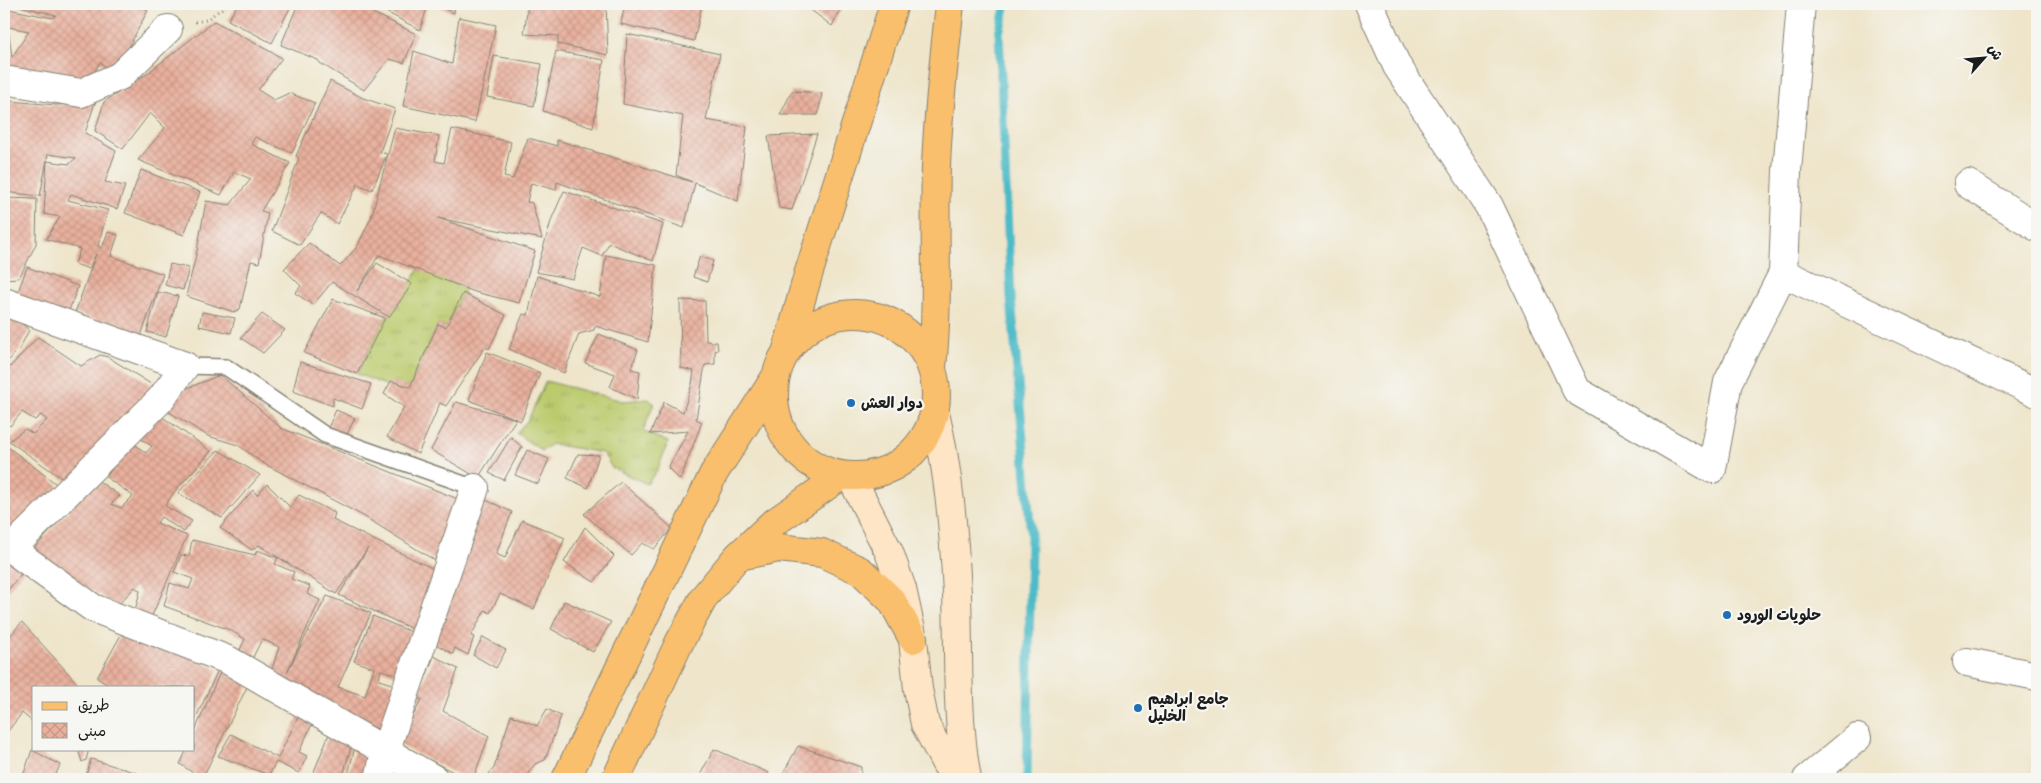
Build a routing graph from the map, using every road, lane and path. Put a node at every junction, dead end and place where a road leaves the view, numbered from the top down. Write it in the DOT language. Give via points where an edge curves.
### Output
graph roads {
  1 [pos="228,4"];
  2 [pos="894,4"];
  3 [pos="950,4"];
  4 [pos="1369,4"];
  5 [pos="1801,4"];
  6 [pos="168,29"];
  7 [pos="4,80"];
  8 [pos="1968,184"];
  9 [pos="2037,227"];
  10 [pos="1783,273"];
  11 [pos="4,302"];
  12 [pos="787,351"];
  13 [pos="185,366"];
  14 [pos="932,367"];
  15 [pos="775,378"];
  16 [pos="2037,393"];
  17 [pos="935,413"];
  18 [pos="846,477"];
  19 [pos="475,488"];
  20 [pos="737,557"];
  21 [pos="913,638"];
  22 [pos="1967,662"];
  23 [pos="2037,676"];
  24 [pos="1857,738"];
  25 [pos="385,752"];
  26 [pos="379,779"];
  27 [pos="434,779"];
  28 [pos="566,779"];
  29 [pos="616,779"];
  30 [pos="960,779"];
  31 [pos="967,779"];
  32 [pos="1807,779"];
  1 -- 6 [label="path" via="206,20"];
  2 -- 12 [label="main road"];
  3 -- 14 [label="main road" via="936,167 936,330"];
  4 -- 10 [label="street" via="1397,66 1489,206 1577,391 1712,469 1728,382"];
  5 -- 10 [label="street"];
  6 -- 7 [label="street" via="120,76 80,93"];
  8 -- 9 [label="street"];
  10 -- 16 [label="street"];
  11 -- 13 [label="street"];
  12 -- 14 [label="main road" via="804,332 826,319 851,314 876,316 900,327 919,344"];
  12 -- 15 [label="main road"];
  13 -- 19 [label="lane" via="226,367 325,435"];
  13 -- 25 [label="street" via="161,399 11,549 93,608 228,660"];
  14 -- 17 [label="main road"];
  15 -- 18 [label="main road" via="774,400 778,421 788,441 820,470"];
  15 -- 28 [label="main road" via="714,473"];
  17 -- 18 [label="main road" via="927,434 913,453 895,467 874,475"];
  17 -- 31 [label="street" via="950,496 962,750"];
  18 -- 20 [label="main road" via="772,524"];
  18 -- 21 [label="street" via="889,552"];
  19 -- 25 [label="street"];
  20 -- 21 [label="main road" via="779,548 830,556 861,571 892,601"];
  20 -- 29 [label="main road" via="704,597"];
  21 -- 30 [label="street" via="918,689 926,724 946,764"];
  22 -- 23 [label="street"];
  24 -- 32 [label="street"];
  25 -- 26 [label="street"];
  25 -- 27 [label="street"];
}
